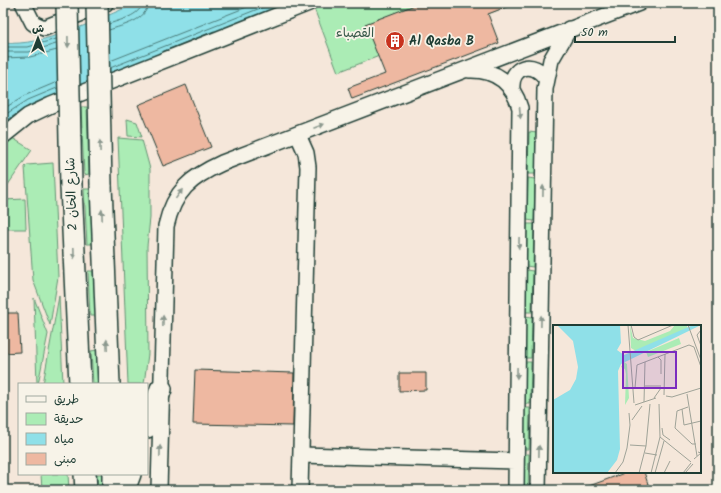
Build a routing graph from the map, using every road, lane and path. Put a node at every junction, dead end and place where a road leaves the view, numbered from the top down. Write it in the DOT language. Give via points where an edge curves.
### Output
graph roads {
  1 [pos="22,3"];
  2 [pos="67,3"];
  3 [pos="97,3"];
  4 [pos="107,3"];
  5 [pos="310,3"];
  6 [pos="639,3"];
  7 [pos="569,29"];
  8 [pos="462,70"];
  9 [pos="546,79"];
  10 [pos="512,90"];
  11 [pos="298,135"];
  12 [pos="3,136"];
  13 [pos="80,383"];
  14 [pos="109,383"];
  15 [pos="161,389"];
  16 [pos="148,424"];
  17 [pos="301,455"];
  18 [pos="516,461"];
  19 [pos="85,475"];
  20 [pos="113,475"];
  21 [pos="130,475"];
  22 [pos="86,490"];
  23 [pos="114,490"];
  24 [pos="124,490"];
  25 [pos="159,490"];
  26 [pos="300,490"];
  27 [pos="516,490"];
  28 [pos="538,490"];
  1 -- 4 [label="street" via="34,23 44,28"];
  2 -- 13 [label="main road, شارع الخان 2, one-way, bridge" via="71,186"];
  14 -- 3 [label="main road, one-way, bridge"];
  5 -- 12 [label="street" via="50,104 28,116"];
  6 -- 7 [label="street"];
  7 -- 8 [label="street"];
  7 -- 9 [label="street" via="553,56"];
  8 -- 10 [label="street" via="488,72 506,82"];
  11 -- 8 [label="street, one-way"];
  9 -- 10 [label="street" via="537,69 523,68 513,77"];
  28 -- 9 [label="street, one-way"];
  10 -- 18 [label="street, one-way" via="517,98 520,118"];
  15 -- 11 [label="street, one-way" via="166,226 175,198 195,177 208,170"];
  11 -- 17 [label="street" via="306,153 308,167"];
  15 -- 16 [label="main road"];
  25 -- 15 [label="street, one-way"];
  17 -- 18 [label="street"];
  17 -- 26 [label="street"];
  18 -- 27 [label="street"];
  19 -- 22 [label="main road"];
  20 -- 23 [label="main road"];
  21 -- 24 [label="main road"];
}
